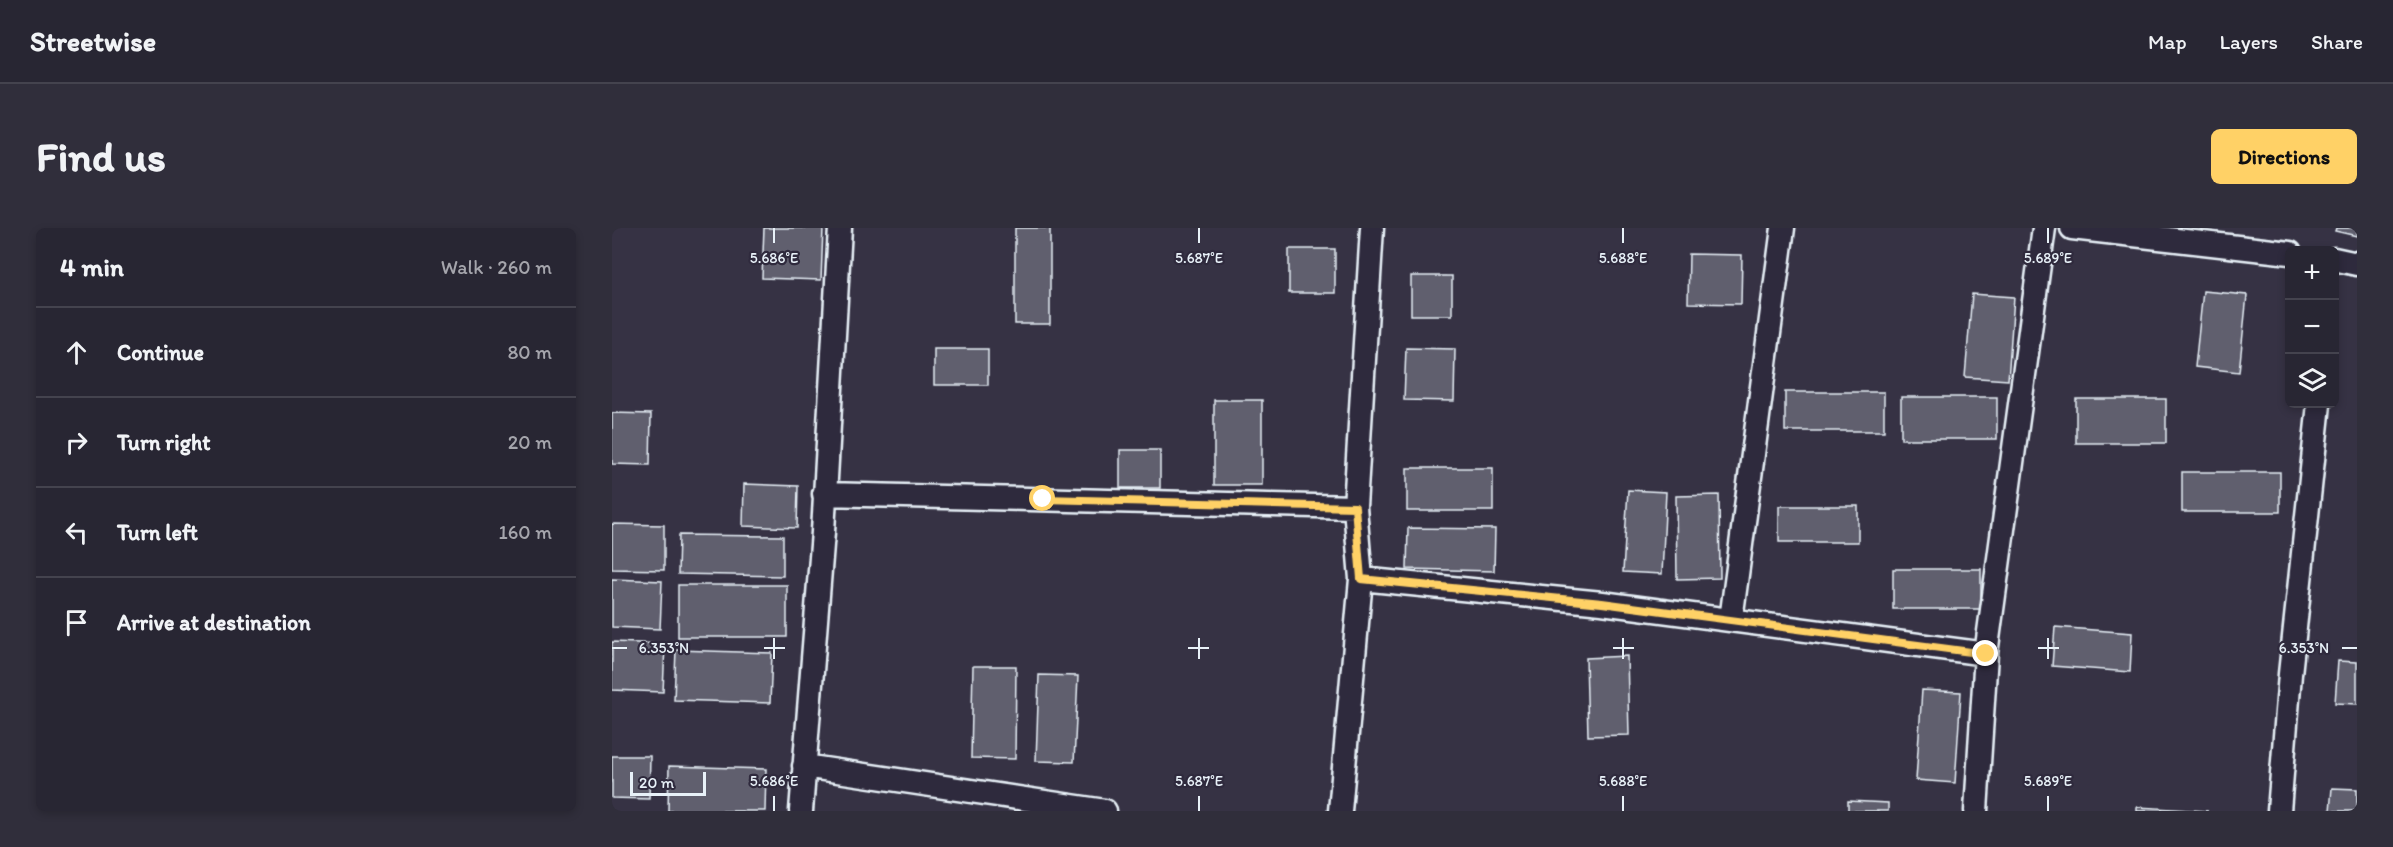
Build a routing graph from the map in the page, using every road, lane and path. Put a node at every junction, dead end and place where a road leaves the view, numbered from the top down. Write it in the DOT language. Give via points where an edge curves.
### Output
graph roads {
  1 [pos="840,228"];
  2 [pos="1372,228"];
  3 [pos="1783,228"];
  4 [pos="2044,228"];
  5 [pos="2072,228"];
  6 [pos="2285,253"];
  7 [pos="2339,260"];
  8 [pos="2357,264"];
  9 [pos="2319,408"];
  10 [pos="824,494"];
  11 [pos="1355,507"];
  12 [pos="1361,579"];
  13 [pos="1731,620"];
  14 [pos="1986,654"];
  15 [pos="804,766"];
  16 [pos="1075,809"];
  17 [pos="801,811"];
  18 [pos="1105,811"];
  19 [pos="1340,811"];
  20 [pos="1976,811"];
  21 [pos="2279,811"];
  1 -- 10 [label="street"];
  2 -- 11 [label="street"];
  3 -- 13 [label="street"];
  4 -- 14 [label="street"];
  5 -- 6 [label="street"];
  7 -- 8 [label="street"];
  9 -- 21 [label="street"];
  10 -- 11 [label="street"];
  10 -- 15 [label="street"];
  11 -- 12 [label="street"];
  12 -- 13 [label="street"];
  12 -- 19 [label="street"];
  13 -- 14 [label="street"];
  14 -- 20 [label="street"];
  15 -- 16 [label="street"];
  15 -- 17 [label="street"];
  16 -- 18 [label="street"];
}
